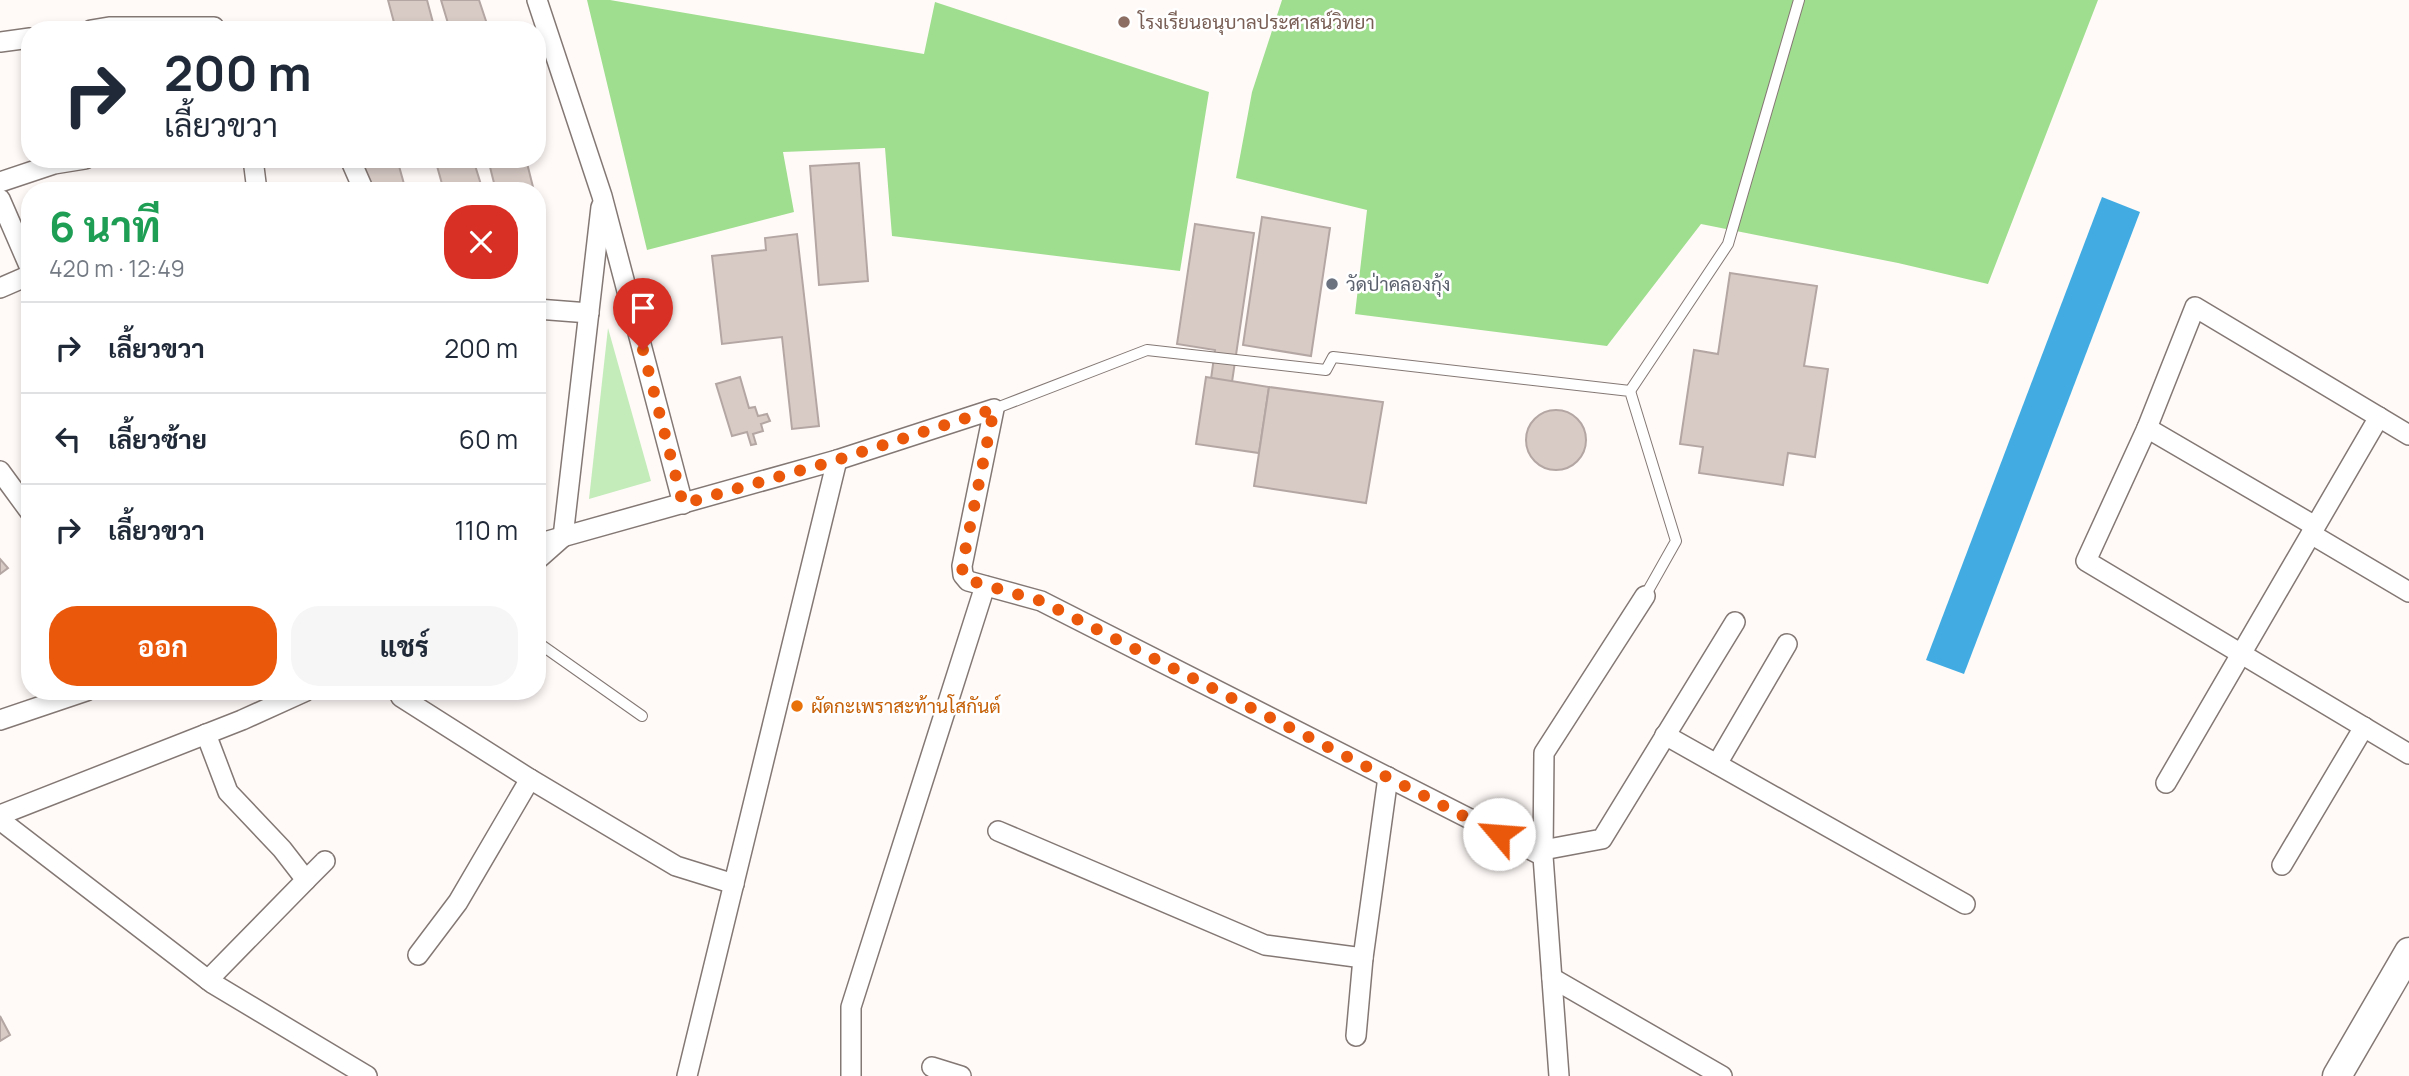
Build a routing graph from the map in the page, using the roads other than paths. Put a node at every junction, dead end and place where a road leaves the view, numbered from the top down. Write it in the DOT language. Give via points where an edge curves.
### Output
graph roads {
  1 [pos="537,0"];
  2 [pos="1799,0"];
  3 [pos="544,21"];
  4 [pos="546,27"];
  5 [pos="21,39"];
  6 [pos="0,42"];
  7 [pos="42,168"];
  8 [pos="0,182"];
  9 [pos="602,196"];
  10 [pos="0,199"];
  11 [pos="21,247"];
  12 [pos="21,279"];
  13 [pos="0,288"];
  14 [pos="546,310"];
  15 [pos="589,313"];
  16 [pos="1630,391"];
  17 [pos="994,409"];
  18 [pos="2379,417"];
  19 [pos="2147,428"];
  20 [pos="2409,435"];
  21 [pos="837,460"];
  22 [pos="0,471"];
  23 [pos="21,500"];
  24 [pos="683,504"];
  25 [pos="2313,530"];
  26 [pos="563,537"];
  27 [pos="546,542"];
  28 [pos="546,552"];
  29 [pos="985,586"];
  30 [pos="2409,592"];
  31 [pos="1645,596"];
  32 [pos="1735,622"];
  33 [pos="1787,644"];
  34 [pos="546,648"];
  35 [pos="2242,653"];
  36 [pos="59,700"];
  37 [pos="285,700"];
  38 [pos="406,700"];
  39 [pos="642,716"];
  40 [pos="0,720"];
  41 [pos="2364,727"];
  42 [pos="206,734"];
  43 [pos="1665,736"];
  44 [pos="2409,754"];
  45 [pos="1717,764"];
  46 [pos="1388,777"];
  47 [pos="530,779"];
  48 [pos="2166,783"];
  49 [pos="0,817"];
  50 [pos="998,831"];
  51 [pos="1543,853"];
  52 [pos="325,862"];
  53 [pos="2282,865"];
  54 [pos="306,880"];
  55 [pos="734,884"];
  56 [pos="1965,904"];
  57 [pos="2409,952"];
  58 [pos="418,955"];
  59 [pos="1363,958"];
  60 [pos="1552,978"];
  61 [pos="208,980"];
  62 [pos="1356,1036"];
  63 [pos="932,1067"];
  64 [pos="367,1076"];
  65 [pos="687,1076"];
  66 [pos="851,1076"];
  67 [pos="961,1076"];
  68 [pos="1559,1076"];
  69 [pos="1722,1076"];
  70 [pos="2337,1076"];
  1 -- 3 [label="street"];
  2 -- 16 [label="lane" via="1727,244"];
  4 -- 9 [label="street"];
  5 -- 6 [label="street"];
  7 -- 8 [label="street"];
  9 -- 15 [label="street"];
  9 -- 24 [label="street"];
  10 -- 11 [label="street"];
  12 -- 13 [label="street"];
  14 -- 15 [label="street"];
  15 -- 26 [label="street"];
  16 -- 17 [label="lane" via="1333,357 1326,370 1147,350"];
  16 -- 31 [label="lane" via="1676,541"];
  17 -- 21 [label="street"];
  17 -- 29 [label="street" via="962,566 968,580"];
  18 -- 19 [label="street" via="2195,307"];
  18 -- 20 [label="street"];
  18 -- 25 [label="street"];
  19 -- 25 [label="street"];
  19 -- 35 [label="street" via="2086,561"];
  21 -- 24 [label="street"];
  21 -- 55 [label="street"];
  22 -- 23 [label="street"];
  24 -- 26 [label="street"];
  25 -- 30 [label="street"];
  25 -- 35 [label="street"];
  26 -- 27 [label="street"];
  26 -- 28 [label="street"];
  29 -- 46 [label="street" via="1041,601"];
  29 -- 66 [label="street" via="851,1007"];
  31 -- 51 [label="street" via="1544,753"];
  32 -- 43 [label="street"];
  33 -- 45 [label="street"];
  34 -- 39 [label="lane"];
  35 -- 41 [label="street"];
  35 -- 48 [label="street"];
  36 -- 40 [label="street"];
  37 -- 42 [label="street"];
  38 -- 47 [label="street"];
  41 -- 44 [label="street"];
  41 -- 53 [label="street"];
  42 -- 49 [label="street"];
  42 -- 54 [label="street" via="228,792"];
  43 -- 45 [label="street"];
  43 -- 51 [label="street" via="1602,839"];
  45 -- 56 [label="street"];
  46 -- 51 [label="street"];
  46 -- 59 [label="street"];
  47 -- 55 [label="street" via="676,866"];
  47 -- 58 [label="street" via="458,902"];
  49 -- 61 [label="street"];
  50 -- 59 [label="street" via="1265,945"];
  51 -- 60 [label="street"];
  52 -- 54 [label="street"];
  54 -- 61 [label="street"];
  55 -- 65 [label="street"];
  57 -- 70 [label="street"];
  59 -- 62 [label="street"];
  60 -- 68 [label="street"];
  60 -- 69 [label="street"];
  61 -- 64 [label="street"];
  63 -- 67 [label="street"];
}
